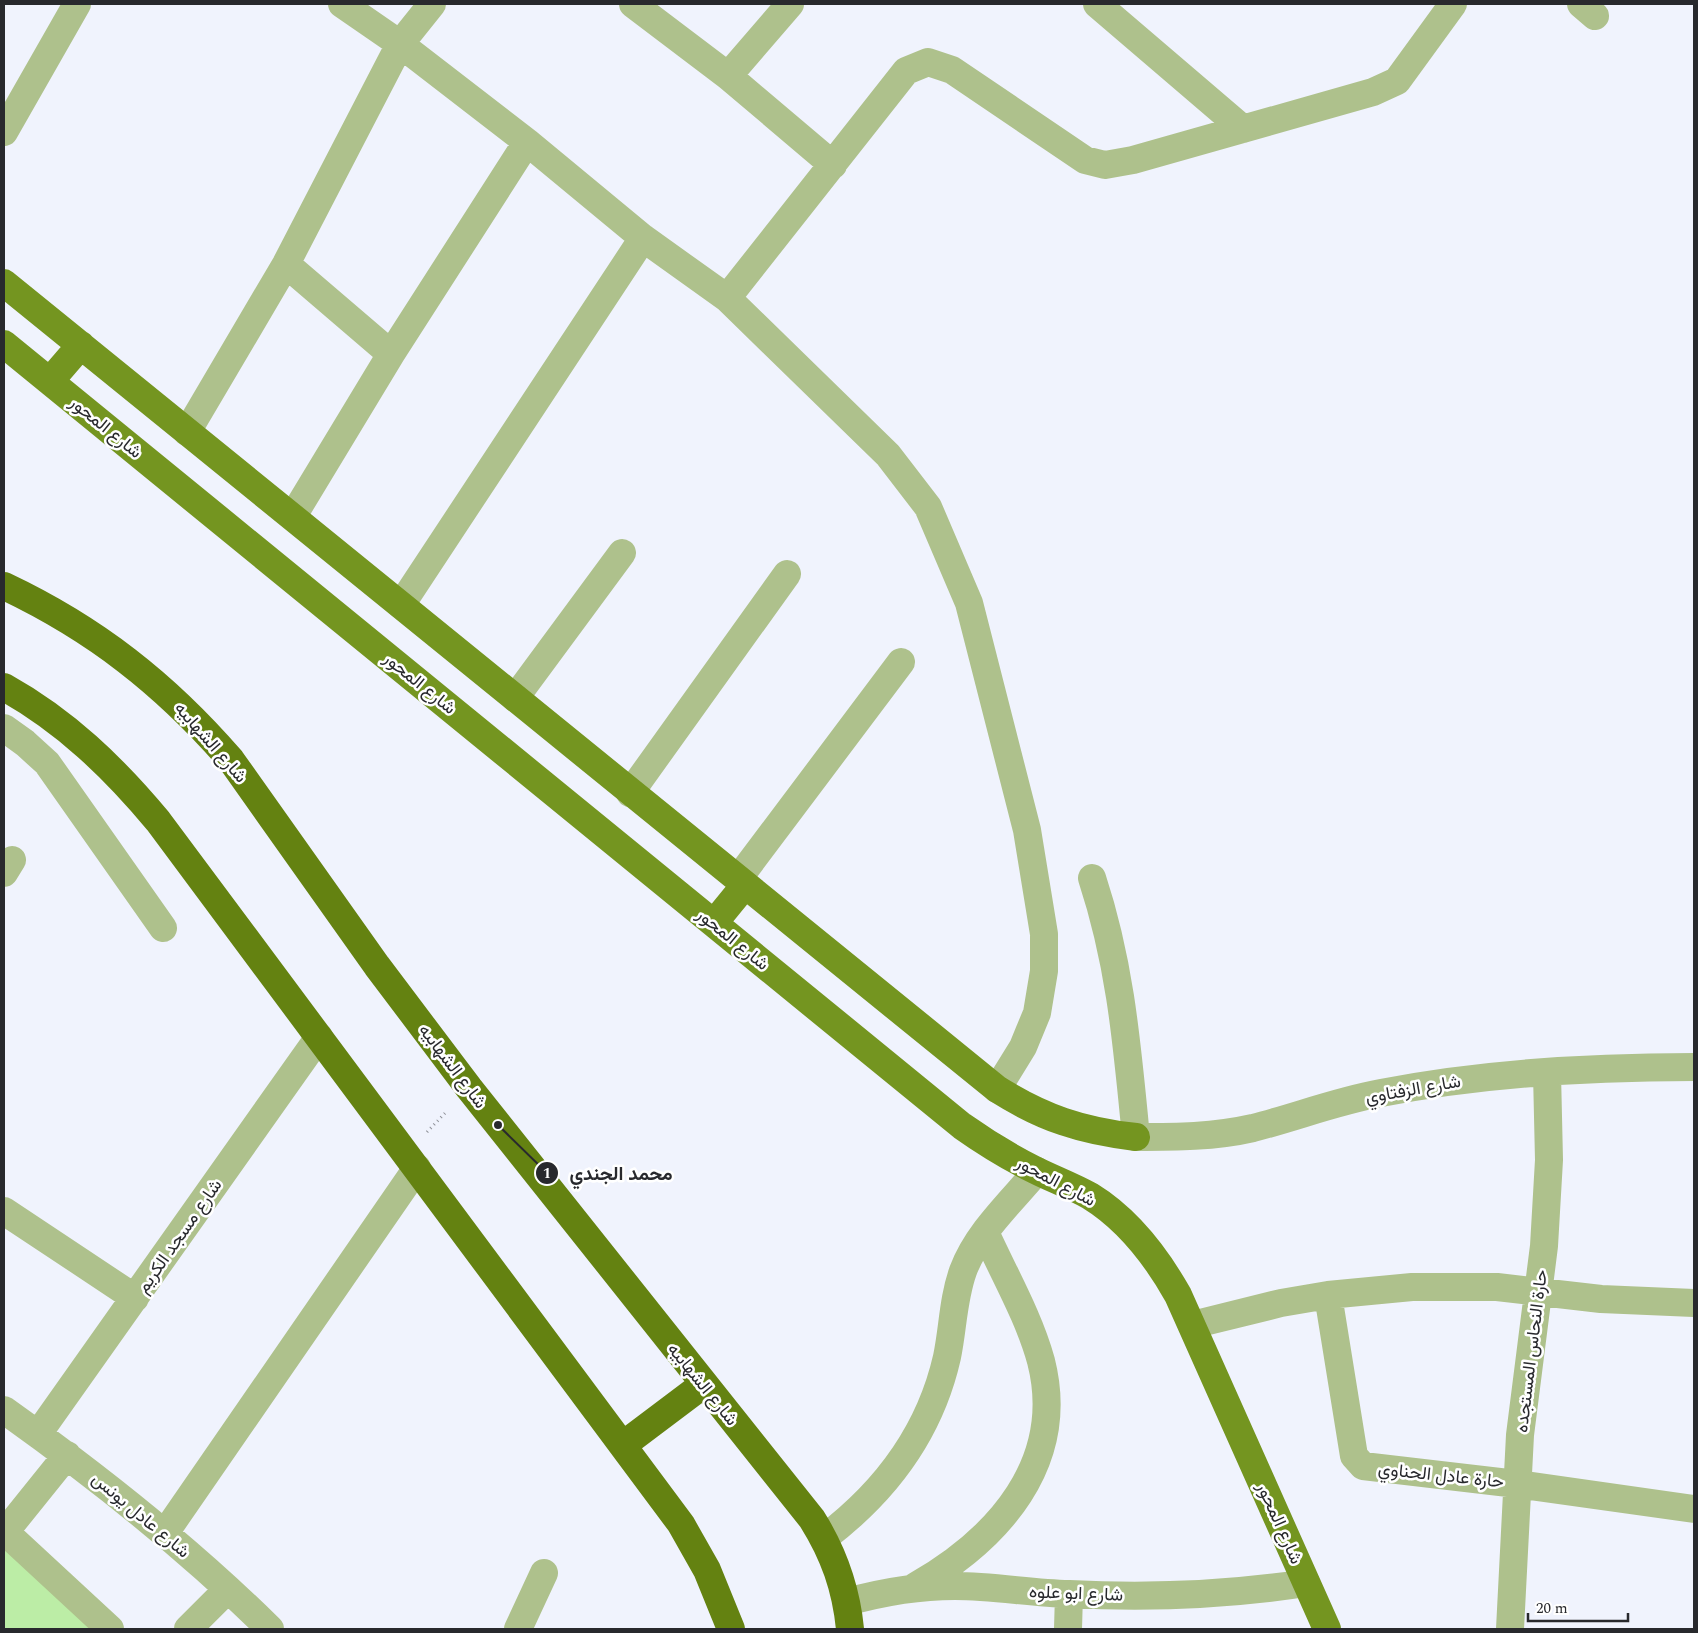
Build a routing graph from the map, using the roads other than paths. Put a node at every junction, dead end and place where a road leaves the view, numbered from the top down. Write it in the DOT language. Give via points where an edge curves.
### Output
graph roads {
  1 [pos="77,4"];
  2 [pos="342,4"];
  3 [pos="432,4"];
  4 [pos="634,4"];
  5 [pos="790,4"];
  6 [pos="1097,4"];
  7 [pos="1453,4"];
  8 [pos="400,44"];
  9 [pos="728,76"];
  10 [pos="1243,129"];
  11 [pos="4,132"];
  12 [pos="527,142"];
  13 [pos="834,165"];
  14 [pos="643,238"];
  15 [pos="286,264"];
  16 [pos="4,283"];
  17 [pos="727,298"];
  18 [pos="4,344"];
  19 [pos="81,345"];
  20 [pos="391,354"];
  21 [pos="50,381"];
  22 [pos="187,432"];
  23 [pos="293,516"];
  24 [pos="622,553"];
  25 [pos="786,574"];
  26 [pos="4,586"];
  27 [pos="401,605"];
  28 [pos="901,662"];
  29 [pos="12,691"];
  30 [pos="514,698"];
  31 [pos="4,723"];
  32 [pos="4,728"];
  33 [pos="630,793"];
  34 [pos="1092,878"];
  35 [pos="742,882"];
  36 [pos="714,923"];
  37 [pos="163,928"];
  38 [pos="319,1037"];
  39 [pos="1688,1072"];
  40 [pos="1547,1073"];
  41 [pos="997,1089"];
  42 [pos="1136,1137"];
  43 [pos="411,1161"];
  44 [pos="1037,1171"];
  45 [pos="4,1211"];
  46 [pos="985,1232"];
  47 [pos="1540,1290"];
  48 [pos="1328,1295"];
  49 [pos="135,1298"];
  50 [pos="1694,1303"];
  51 [pos="1192,1325"];
  52 [pos="704,1384"];
  53 [pos="4,1410"];
  54 [pos="38,1434"];
  55 [pos="623,1445"];
  56 [pos="67,1455"];
  57 [pos="1517,1484"];
  58 [pos="1694,1509"];
  59 [pos="4,1532"];
  60 [pos="165,1533"];
  61 [pos="824,1538"];
  62 [pos="544,1573"];
  63 [pos="1306,1583"];
  64 [pos="912,1588"];
  65 [pos="228,1589"];
  66 [pos="1069,1594"];
  67 [pos="847,1602"];
  68 [pos="110,1629"];
  69 [pos="188,1629"];
  70 [pos="270,1629"];
  71 [pos="518,1629"];
  72 [pos="731,1629"];
  73 [pos="850,1629"];
  74 [pos="1068,1629"];
  75 [pos="1328,1629"];
  76 [pos="1510,1629"];
  1 -- 11 [label="street"];
  2 -- 8 [label="street"];
  3 -- 8 [label="street"];
  4 -- 9 [label="street"];
  5 -- 9 [label="street"];
  6 -- 10 [label="street"];
  7 -- 10 [label="street" via="1397,81 1373,92"];
  8 -- 12 [label="street"];
  8 -- 15 [label="street"];
  9 -- 13 [label="street"];
  10 -- 13 [label="street" via="1104,165 1085,160 952,70 928,62 906,71"];
  12 -- 14 [label="street"];
  12 -- 20 [label="street"];
  13 -- 17 [label="street"];
  14 -- 17 [label="street"];
  14 -- 27 [label="street"];
  15 -- 20 [label="street"];
  15 -- 22 [label="street"];
  16 -- 19 [label="main road"];
  17 -- 41 [label="street" via="888,455 928,507 969,603 1027,830 1044,934 1044,971 1037,1013 1022,1047"];
  18 -- 21 [label="main road, شارع المحور"];
  19 -- 21 [label="main road"];
  19 -- 22 [label="main road"];
  20 -- 23 [label="street"];
  21 -- 36 [label="main road, شارع المحور"];
  22 -- 23 [label="main road"];
  23 -- 27 [label="main road"];
  24 -- 30 [label="street"];
  25 -- 33 [label="street"];
  26 -- 52 [label="highway, شارع الشهابيه" via="62,616 111,647 144,672 204,729 231,760 377,966 470,1088"];
  27 -- 30 [label="main road"];
  28 -- 35 [label="street"];
  29 -- 31 [label="street"];
  29 -- 38 [label="highway" via="59,722 128,785"];
  30 -- 33 [label="main road"];
  32 -- 37 [label="street" via="47,763"];
  33 -- 35 [label="main road"];
  34 -- 42 [label="street" via="1119,979"];
  35 -- 36 [label="main road"];
  35 -- 41 [label="main road"];
  36 -- 44 [label="main road, شارع المحور" via="962,1126"];
  38 -- 43 [label="highway"];
  38 -- 49 [label="street, شارع مسجد الكريم"];
  39 -- 40 [label="street, شارع الزفتاوي" via="1621,1068"];
  40 -- 42 [label="street, شارع الزفتاوي" via="1379,1093 1251,1128 1213,1135"];
  40 -- 47 [label="street, حارة النحاس المستجده" via="1549,1160"];
  41 -- 42 [label="main road" via="1049,1118 1106,1134"];
  43 -- 55 [label="highway"];
  43 -- 60 [label="street"];
  44 -- 46 [label="street"];
  44 -- 51 [label="main road, شارع المحور" via="1090,1196 1142,1240 1162,1266"];
  45 -- 49 [label="street"];
  46 -- 61 [label="street" via="963,1270 941,1378 914,1440 875,1494"];
  46 -- 64 [label="street" via="1039,1355 1045,1386 1044,1431 1030,1476 1002,1519 960,1558"];
  47 -- 48 [label="street" via="1412,1287"];
  47 -- 50 [label="street" via="1601,1299"];
  47 -- 57 [label="street, حارة النحاس المستجده" via="1525,1387"];
  48 -- 51 [label="street"];
  48 -- 57 [label="street, حارة عادل الحناوي" via="1358,1462 1370,1467"];
  49 -- 54 [label="street, شارع مسجد الكريم"];
  51 -- 63 [label="main road, شارع المحور"];
  52 -- 55 [label="highway"];
  52 -- 61 [label="highway, شارع الشهابيه"];
  53 -- 54 [label="street, شارع عادل يونس"];
  54 -- 56 [label="street, شارع عادل يونس"];
  55 -- 72 [label="highway" via="692,1541"];
  56 -- 59 [label="street"];
  56 -- 60 [label="street, شارع عادل يونس"];
  57 -- 58 [label="street, حارة عادل الحناوي"];
  57 -- 76 [label="street, حارة النحاس المستجده"];
  59 -- 68 [label="street"];
  60 -- 65 [label="street, شارع عادل يونس"];
  61 -- 67 [label="highway, شارع الشهابيه" via="839,1571"];
  62 -- 71 [label="street"];
  63 -- 66 [label="street, شارع ابو علوه" via="1187,1594"];
  63 -- 75 [label="main road, شارع المحور"];
  64 -- 66 [label="street, شارع ابو علوه" via="957,1586"];
  64 -- 67 [label="street, شارع ابو علوه"];
  65 -- 69 [label="street"];
  65 -- 70 [label="street, شارع عادل يونس"];
  66 -- 74 [label="street"];
  67 -- 73 [label="highway, شارع الشهابيه"];
}
